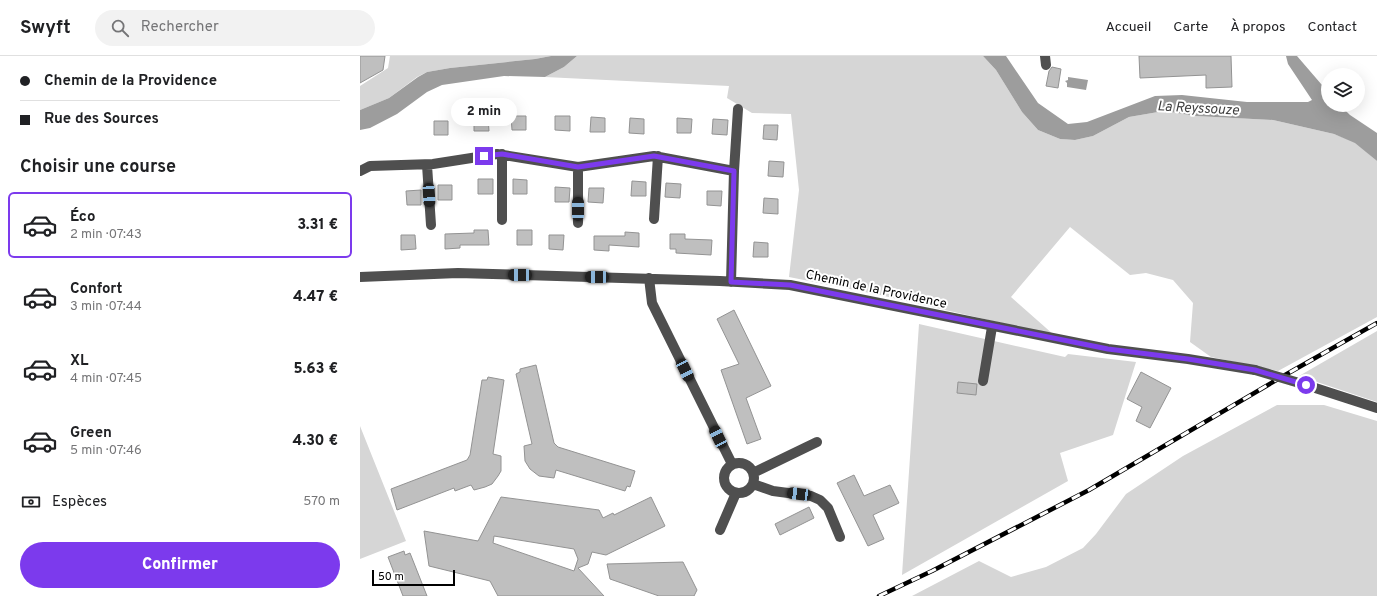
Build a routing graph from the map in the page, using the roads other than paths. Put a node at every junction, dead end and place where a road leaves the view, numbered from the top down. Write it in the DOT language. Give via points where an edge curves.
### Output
graph roads {
  1 [pos="738,109"];
  2 [pos="502,154"];
  3 [pos="658,156"];
  4 [pos="427,165"];
  5 [pos="578,167"];
  6 [pos="360,171"];
  7 [pos="734,171"];
  8 [pos="654,219"];
  9 [pos="502,220"];
  10 [pos="578,223"];
  11 [pos="431,226"];
  12 [pos="360,278"];
  13 [pos="649,278"];
  14 [pos="731,282"];
  15 [pos="992,327"];
  16 [pos="983,380"];
  17 [pos="1377,408"];
  18 [pos="816,442"];
  19 [pos="732,464"];
  20 [pos="754,473"];
  21 [pos="753,484"];
  22 [pos="736,493"];
  23 [pos="720,530"];
  24 [pos="840,537"];
  1 -- 7 [label="street"];
  2 -- 4 [label="street"];
  2 -- 5 [label="street"];
  2 -- 9 [label="street"];
  3 -- 5 [label="street"];
  3 -- 7 [label="street"];
  3 -- 8 [label="street"];
  4 -- 6 [label="street" via="370,166"];
  4 -- 11 [label="street"];
  5 -- 10 [label="street"];
  7 -- 14 [label="street"];
  12 -- 13 [label="street, Chemin de la Providence" via="458,273"];
  13 -- 14 [label="street, Chemin de la Providence"];
  13 -- 19 [label="street" via="652,302"];
  14 -- 15 [label="street, Chemin de la Providence" via="790,285"];
  15 -- 16 [label="street"];
  15 -- 17 [label="street, Chemin de la Providence, bridge" via="1108,349 1255,370"];
  18 -- 20 [label="street"];
  19 -- 20 [label="street" via="742,463"];
  19 -- 22 [label="street" via="725,470 724,479 727,488"];
  20 -- 21 [label="street"];
  21 -- 22 [label="street" via="746,491"];
  21 -- 24 [label="street" via="773,491 811,496 820,500 828,508"];
  22 -- 23 [label="street"];
}
